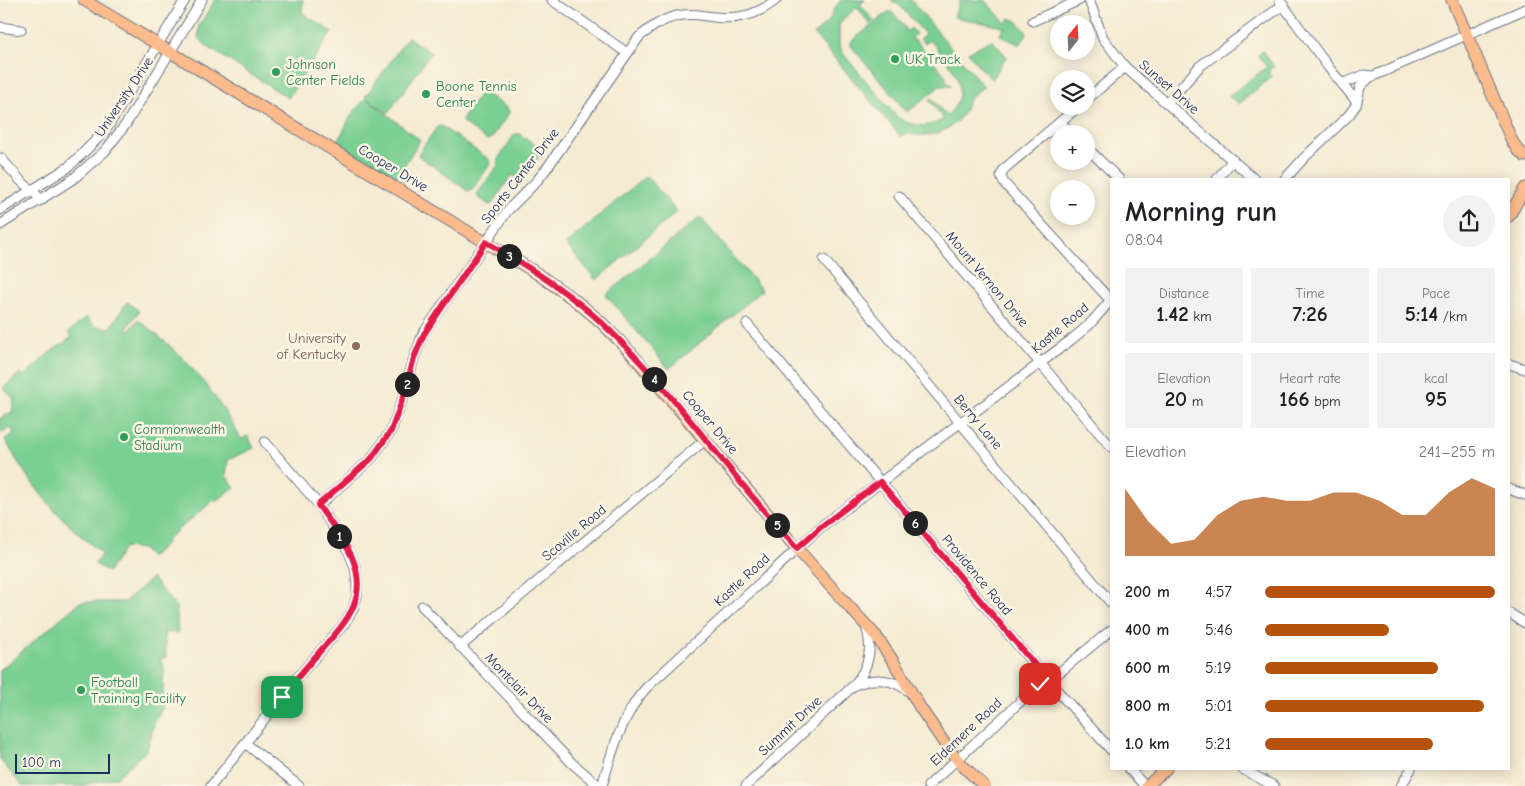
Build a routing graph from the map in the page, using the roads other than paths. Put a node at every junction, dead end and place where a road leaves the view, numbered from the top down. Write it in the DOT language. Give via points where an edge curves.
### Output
graph roads {
  1 [pos="84,0"];
  2 [pos="185,0"];
  3 [pos="202,0"];
  4 [pos="552,0"];
  5 [pos="776,0"];
  6 [pos="1080,0"];
  7 [pos="1089,0"];
  8 [pos="1452,0"];
  9 [pos="1281,2"];
  10 [pos="1525,9"];
  11 [pos="1032,21"];
  12 [pos="0,27"];
  13 [pos="21,30"];
  14 [pos="1467,35"];
  15 [pos="158,45"];
  16 [pos="627,52"];
  17 [pos="170,53"];
  18 [pos="1125,67"];
  19 [pos="1373,76"];
  20 [pos="1342,84"];
  21 [pos="1095,92"];
  22 [pos="1357,102"];
  23 [pos="1167,103"];
  24 [pos="1068,115"];
  25 [pos="1060,122"];
  26 [pos="1063,125"];
  27 [pos="1095,156"];
  28 [pos="1525,156"];
  29 [pos="1,158"];
  30 [pos="1233,160"];
  31 [pos="1118,178"];
  32 [pos="1217,178"];
  33 [pos="1253,178"];
  34 [pos="1286,178"];
  35 [pos="1525,188"];
  36 [pos="32,190"];
  37 [pos="899,196"];
  38 [pos="42,200"];
  39 [pos="0,210"];
  40 [pos="1510,214"];
  41 [pos="0,225"];
  42 [pos="486,242"];
  43 [pos="824,260"];
  44 [pos="1110,300"];
  45 [pos="1110,302"];
  46 [pos="747,324"];
  47 [pos="1040,363"];
  48 [pos="1510,364"];
  49 [pos="1525,368"];
  50 [pos="960,422"];
  51 [pos="706,440"];
  52 [pos="265,442"];
  53 [pos="1110,446"];
  54 [pos="880,482"];
  55 [pos="1510,490"];
  56 [pos="1525,495"];
  57 [pos="318,505"];
  58 [pos="797,548"];
  59 [pos="1110,602"];
  60 [pos="422,606"];
  61 [pos="1510,613"];
  62 [pos="864,623"];
  63 [pos="1525,623"];
  64 [pos="1110,631"];
  65 [pos="460,648"];
  66 [pos="1047,680"];
  67 [pos="853,686"];
  68 [pos="914,696"];
  69 [pos="245,743"];
  70 [pos="1110,749"];
  71 [pos="957,760"];
  72 [pos="1130,770"];
  73 [pos="1165,770"];
  74 [pos="1244,770"];
  75 [pos="1410,770"];
  76 [pos="211,786"];
  77 [pos="299,786"];
  78 [pos="601,786"];
  79 [pos="746,786"];
  80 [pos="928,786"];
  81 [pos="984,786"];
  82 [pos="1146,786"];
  83 [pos="1274,786"];
  84 [pos="1401,786"];
  1 -- 15 [label="main road, Cooper Drive"];
  2 -- 15 [label="street, University Drive"];
  3 -- 17 [label="street, University Drive"];
  4 -- 16 [label="street"];
  5 -- 16 [label="street, Sports Center Drive" via="750,15 727,18 684,14 664,20 639,37"];
  6 -- 11 [label="street"];
  7 -- 18 [label="street, Sunset Drive" via="1103,38"];
  8 -- 14 [label="main road"];
  9 -- 20 [label="street"];
  9 -- 23 [label="street" via="1200,66"];
  10 -- 14 [label="street"];
  12 -- 13 [label="street"];
  14 -- 19 [label="street"];
  14 -- 28 [label="main road" via="1512,141"];
  15 -- 17 [label="main road, Cooper Drive"];
  15 -- 36 [label="street, University Drive" via="106,130 67,168"];
  16 -- 42 [label="street, Sports Center Drive" via="547,168 508,210"];
  17 -- 38 [label="street, University Drive" via="126,124 105,151 73,180"];
  17 -- 42 [label="main road, Cooper Drive"];
  18 -- 21 [label="street"];
  18 -- 23 [label="street, Sunset Drive"];
  19 -- 20 [label="street" via="1364,75"];
  19 -- 22 [label="street" via="1360,87"];
  20 -- 22 [label="street"];
  22 -- 34 [label="street"];
  23 -- 30 [label="street, Sunset Drive"];
  24 -- 25 [label="street"];
  25 -- 26 [label="street"];
  25 -- 44 [label="street" via="1004,169 1001,176"];
  27 -- 31 [label="street"];
  29 -- 36 [label="street"];
  30 -- 32 [label="street"];
  30 -- 33 [label="street, Sunset Drive"];
  35 -- 40 [label="main road"];
  36 -- 38 [label="street"];
  36 -- 39 [label="street, University Drive"];
  37 -- 47 [label="street, Mount Vernon Drive"];
  38 -- 41 [label="street, University Drive"];
  42 -- 51 [label="main road, Cooper Drive" via="561,290 601,322"];
  42 -- 57 [label="street, Sports Center Drive" via="424,334 391,431 371,459"];
  43 -- 50 [label="street, Berry Lane"];
  45 -- 47 [label="street, Kastle Road" via="1082,332"];
  46 -- 54 [label="street, Providence Road"];
  47 -- 50 [label="street, Kastle Road"];
  47 -- 53 [label="street, Mount Vernon Drive"];
  48 -- 49 [label="street"];
  50 -- 54 [label="street, Kastle Road"];
  50 -- 59 [label="street, Berry Lane"];
  51 -- 58 [label="main road, Cooper Drive"];
  51 -- 65 [label="street, Scoville Road"];
  52 -- 57 [label="street"];
  54 -- 58 [label="street, Kastle Road"];
  54 -- 66 [label="street, Providence Road"];
  55 -- 56 [label="street"];
  57 -- 69 [label="street" via="352,557 358,585 354,604 344,624"];
  58 -- 62 [label="main road, Cooper Drive"];
  58 -- 78 [label="street, Kastle Road" via="642,693 619,736"];
  60 -- 65 [label="street, Montclair Drive"];
  61 -- 63 [label="street"];
  62 -- 67 [label="street, Summit Drive" via="869,636 869,659"];
  62 -- 68 [label="main road, Cooper Drive" via="886,649"];
  64 -- 66 [label="street, Eldemere Road"];
  65 -- 78 [label="street, Montclair Drive" via="572,763"];
  66 -- 70 [label="street, Providence Road"];
  66 -- 71 [label="street, Eldemere Road"];
  67 -- 68 [label="street, Summit Drive" via="867,680 883,679 898,684"];
  67 -- 79 [label="street, Summit Drive"];
  68 -- 71 [label="main road, Cooper Drive"];
  69 -- 76 [label="street"];
  69 -- 77 [label="street"];
  71 -- 80 [label="street, Eldemere Road"];
  71 -- 81 [label="main road, Cooper Drive"];
  72 -- 82 [label="street"];
  73 -- 82 [label="main road"];
  74 -- 83 [label="street"];
  75 -- 84 [label="street"];
}
